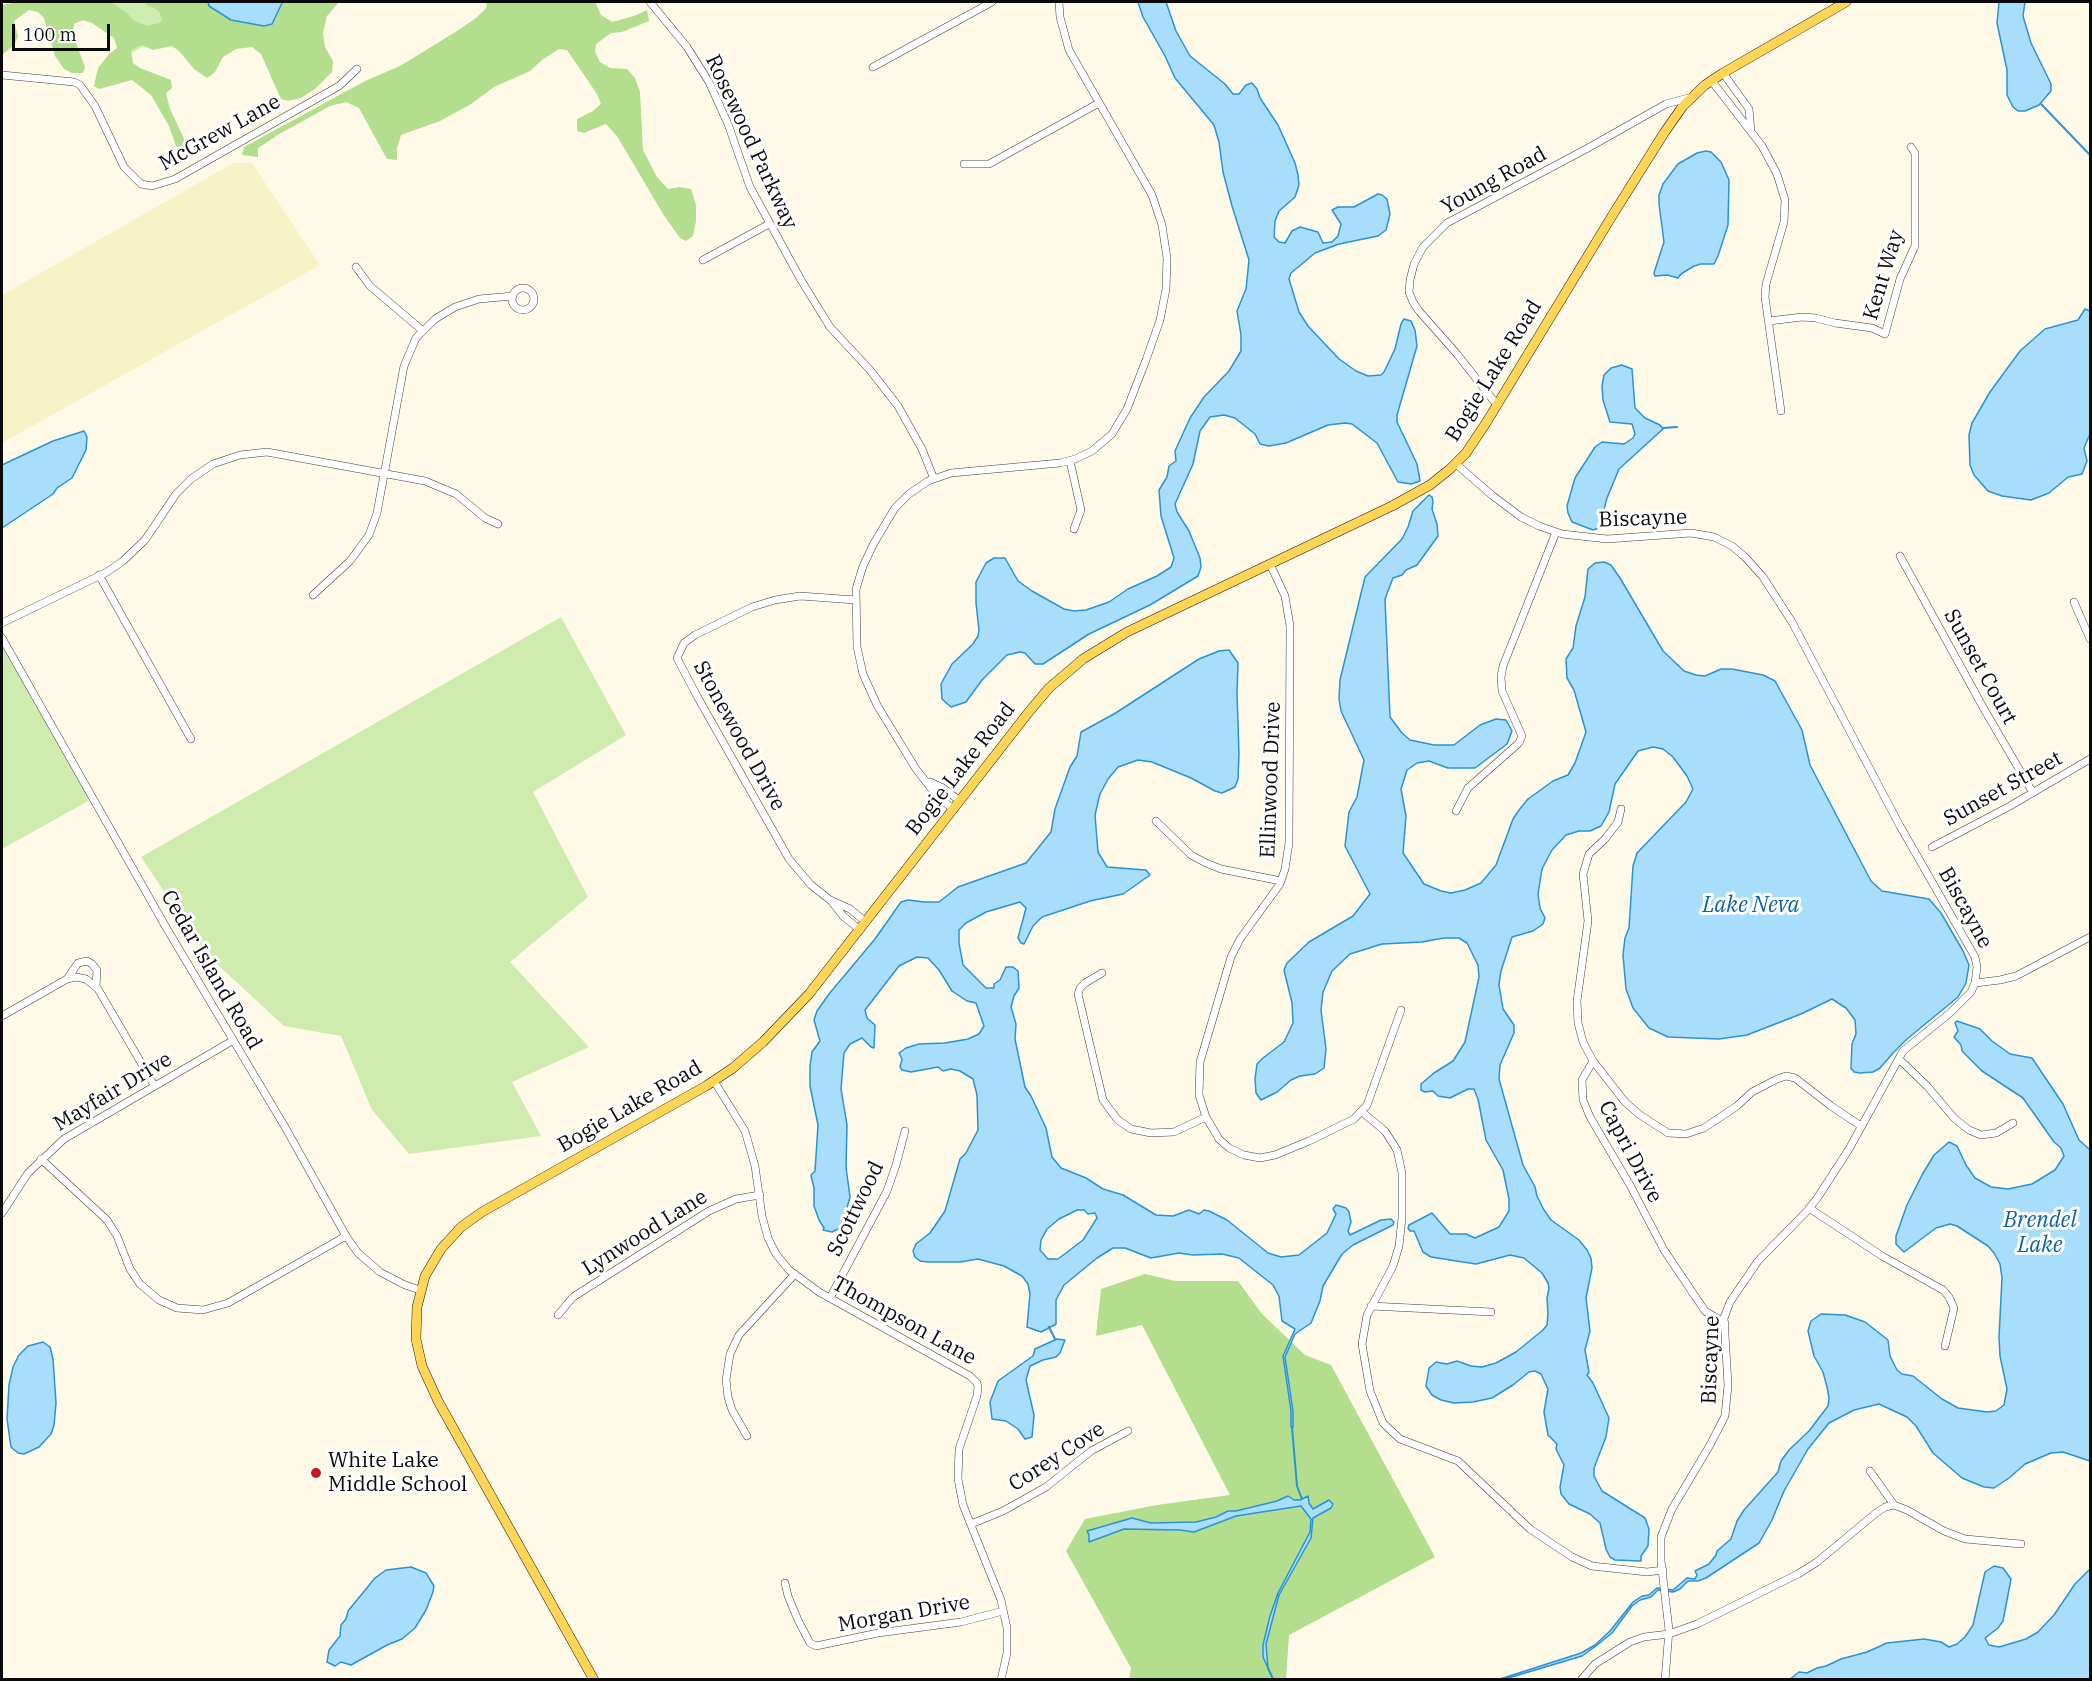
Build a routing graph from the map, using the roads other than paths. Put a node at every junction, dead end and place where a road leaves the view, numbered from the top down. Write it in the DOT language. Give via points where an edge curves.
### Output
graph roads {
  1 [pos="650,2"];
  2 [pos="992,2"];
  3 [pos="1059,2"];
  4 [pos="1846,2"];
  5 [pos="873,67"];
  6 [pos="357,69"];
  7 [pos="1723,73"];
  8 [pos="2,75"];
  9 [pos="1712,80"];
  10 [pos="1692,97"];
  11 [pos="1099,103"];
  12 [pos="1751,131"];
  13 [pos="1911,147"];
  14 [pos="964,164"];
  15 [pos="770,224"];
  16 [pos="703,260"];
  17 [pos="356,267"];
  18 [pos="513,296"];
  19 [pos="1769,321"];
  20 [pos="423,331"];
  21 [pos="1497,405"];
  22 [pos="1781,411"];
  23 [pos="1070,460"];
  24 [pos="1456,464"];
  25 [pos="383,472"];
  26 [pos="934,479"];
  27 [pos="498,524"];
  28 [pos="1074,529"];
  29 [pos="1556,532"];
  30 [pos="1899,556"];
  31 [pos="1270,564"];
  32 [pos="99,575"];
  33 [pos="313,595"];
  34 [pos="856,600"];
  35 [pos="2074,602"];
  36 [pos="2,623"];
  37 [pos="2,638"];
  38 [pos="2091,639"];
  39 [pos="191,739"];
  40 [pos="2091,759"];
  41 [pos="2032,793"];
  42 [pos="956,805"];
  43 [pos="1621,809"];
  44 [pos="1456,811"];
  45 [pos="1156,821"];
  46 [pos="1932,847"];
  47 [pos="1281,881"];
  48 [pos="863,926"];
  49 [pos="2091,937"];
  50 [pos="1102,973"];
  51 [pos="67,979"];
  52 [pos="1976,983"];
  53 [pos="96,986"];
  54 [pos="1401,1010"];
  55 [pos="2,1016"];
  56 [pos="232,1041"];
  57 [pos="1899,1059"];
  58 [pos="1593,1061"];
  59 [pos="714,1081"];
  60 [pos="154,1086"];
  61 [pos="1362,1112"];
  62 [pos="1206,1117"];
  63 [pos="2013,1123"];
  64 [pos="1861,1126"];
  65 [pos="905,1131"];
  66 [pos="41,1159"];
  67 [pos="760,1195"];
  68 [pos="1809,1208"];
  69 [pos="2,1213"];
  70 [pos="346,1236"];
  71 [pos="795,1274"];
  72 [pos="420,1290"];
  73 [pos="830,1298"];
  74 [pos="1371,1306"];
  75 [pos="1491,1312"];
  76 [pos="558,1315"];
  77 [pos="1725,1323"];
  78 [pos="1945,1346"];
  79 [pos="1128,1431"];
  80 [pos="747,1436"];
  81 [pos="1870,1471"];
  82 [pos="1894,1505"];
  83 [pos="971,1524"];
  84 [pos="2021,1544"];
  85 [pos="1663,1570"];
  86 [pos="785,1583"];
  87 [pos="1003,1611"];
  88 [pos="1669,1634"];
  89 [pos="594,1680"];
  90 [pos="1001,1680"];
  91 [pos="1581,1680"];
  92 [pos="1665,1680"];
  1 -- 15 [label="street, Rosewood Parkway" via="687,47 709,82 750,187"];
  2 -- 5 [label="street"];
  3 -- 11 [label="street" via="1069,50"];
  4 -- 7 [label="main road, Bogie Lake Road"];
  6 -- 8 [label="street, McGrew Lane" via="339,87 175,179 152,186 141,184 124,167 95,106 80,85"];
  7 -- 9 [label="main road, Bogie Lake Road"];
  7 -- 12 [label="street" via="1749,109"];
  9 -- 10 [label="main road, Bogie Lake Road"];
  9 -- 12 [label="street"];
  10 -- 21 [label="main road, Bogie Lake Road" via="1664,133"];
  10 -- 21 [label="street, Young Road" via="1666,104 1447,223 1424,247 1410,280 1413,302"];
  11 -- 14 [label="street" via="989,164"];
  11 -- 23 [label="street" via="1152,195 1167,258 1166,289 1157,327 1123,418 1099,446"];
  12 -- 19 [label="street" via="1777,174 1785,200 1784,222 1766,284"];
  13 -- 19 [label="street, Kent Way" via="1915,153 1916,236 1885,334 1816,318"];
  15 -- 16 [label="street"];
  15 -- 26 [label="street, Rosewood Parkway" via="826,320 898,406"];
  17 -- 20 [label="street" via="370,286"];
  18 -- 20 [label="street" via="478,299 455,307"];
  19 -- 22 [label="street"];
  20 -- 25 [label="street" via="416,338 405,366"];
  21 -- 24 [label="main road, Bogie Lake Road"];
  23 -- 26 [label="street" via="964,471"];
  23 -- 28 [label="street" via="1081,510"];
  24 -- 29 [label="street, Biscayne" via="1521,517"];
  24 -- 31 [label="main road, Bogie Lake Road" via="1414,494"];
  25 -- 27 [label="street" via="446,488 484,518"];
  25 -- 32 [label="street" via="267,452 240,454 213,464 191,479 145,540 123,561"];
  25 -- 33 [label="street" via="377,513 369,535 350,561"];
  26 -- 34 [label="street" via="909,494 884,525 863,566"];
  29 -- 44 [label="street" via="1501,677 1502,691 1522,736 1468,788"];
  29 -- 52 [label="street, Biscayne" via="1607,539 1691,533 1714,537 1745,557 1792,622 1900,826 1975,957"];
  30 -- 41 [label="street, Sunset Court"];
  31 -- 42 [label="main road, Bogie Lake Road" via="1126,632 1083,659 1038,701"];
  31 -- 47 [label="street, Ellinwood Drive" via="1285,596 1290,626 1289,843"];
  32 -- 36 [label="street"];
  32 -- 39 [label="street"];
  34 -- 42 [label="street" via="862,674 877,705 916,769 927,781 943,789"];
  34 -- 48 [label="street, Stonewood Drive" via="800,596 752,607 695,635 684,643 677,658 789,859 802,876 830,900 850,909"];
  35 -- 38 [label="street"];
  37 -- 56 [label="street, Cedar Island Road"];
  40 -- 41 [label="street, Sunset Street"];
  41 -- 46 [label="street, Sunset Street"];
  42 -- 48 [label="main road, Bogie Lake Road"];
  43 -- 58 [label="street" via="1618,822 1589,854 1583,873 1588,921 1577,1001 1581,1032"];
  45 -- 47 [label="street" via="1191,855 1206,863"];
  47 -- 62 [label="street, Ellinwood Drive" via="1240,939 1228,968 1200,1062 1199,1095"];
  48 -- 59 [label="main road, Bogie Lake Road" via="784,1022"];
  49 -- 52 [label="street" via="2016,976"];
  50 -- 62 [label="street" via="1085,983 1078,994 1103,1100 1118,1120 1151,1133 1174,1132"];
  51 -- 53 [label="street" via="82,978"];
  51 -- 53 [label="street" via="78,963 87,961 97,970"];
  51 -- 55 [label="street"];
  52 -- 57 [label="street, Biscayne" via="1962,1002 1924,1032"];
  53 -- 60 [label="street"];
  54 -- 61 [label="street"];
  56 -- 60 [label="street, Mayfair Drive"];
  56 -- 70 [label="street, Cedar Island Road"];
  57 -- 63 [label="street" via="1969,1130 1982,1135 1996,1133"];
  57 -- 64 [label="street, Biscayne"];
  58 -- 64 [label="street" via="1624,1102 1668,1133 1686,1134 1704,1128 1752,1092 1786,1076 1795,1078"];
  58 -- 77 [label="street, Capri Drive" via="1582,1080 1583,1101 1590,1117 1688,1287 1706,1311"];
  59 -- 67 [label="street, Thompson Lane" via="745,1131"];
  59 -- 72 [label="main road, Bogie Lake Road" via="471,1219 437,1254"];
  60 -- 66 [label="street, Mayfair Drive" via="75,1131"];
  61 -- 62 [label="street, Ellinwood Drive" via="1333,1131 1260,1158 1229,1148"];
  61 -- 74 [label="street" via="1385,1131 1397,1150 1402,1173 1399,1246 1393,1266"];
  64 -- 68 [label="street, Biscayne"];
  65 -- 73 [label="street, Scottwood" via="887,1191"];
  66 -- 69 [label="street, Mayfair Drive" via="20,1182"];
  66 -- 70 [label="street" via="107,1220 140,1284 159,1300 177,1308 203,1310 228,1303"];
  67 -- 71 [label="street, Thompson Lane" via="768,1238 776,1254"];
  67 -- 76 [label="street, Lynwood Lane" via="736,1199 709,1211 573,1297"];
  68 -- 77 [label="street, Biscayne" via="1745,1278 1730,1302"];
  68 -- 78 [label="street" via="1943,1290 1954,1308"];
  70 -- 72 [label="street, Cedar Island Road" via="380,1272"];
  71 -- 73 [label="street, Thompson Lane"];
  71 -- 80 [label="street" via="739,1335 730,1354 728,1397"];
  72 -- 89 [label="main road, Bogie Lake Road" via="416,1334 427,1378"];
  73 -- 83 [label="street, Thompson Lane" via="975,1380 977,1396 958,1459 963,1506"];
  74 -- 75 [label="street"];
  74 -- 85 [label="street" via="1362,1344 1364,1364 1376,1406 1388,1429 1400,1438 1458,1461 1530,1529 1572,1557 1592,1566"];
  77 -- 85 [label="street, Biscayne" via="1725,1416 1672,1509 1661,1537"];
  79 -- 83 [label="street, Corey Cove" via="1091,1451 1047,1487"];
  81 -- 82 [label="street"];
  82 -- 84 [label="street" via="1965,1539"];
  82 -- 88 [label="street" via="1876,1513 1798,1574"];
  83 -- 87 [label="street, Thompson Lane"];
  85 -- 88 [label="street, Biscayne"];
  86 -- 87 [label="street, Morgan Drive" via="810,1643 816,1646 961,1622"];
  87 -- 90 [label="street, Thompson Lane" via="1007,1653"];
  88 -- 91 [label="street" via="1630,1642 1595,1664"];
  88 -- 92 [label="street, Biscayne"];
}
